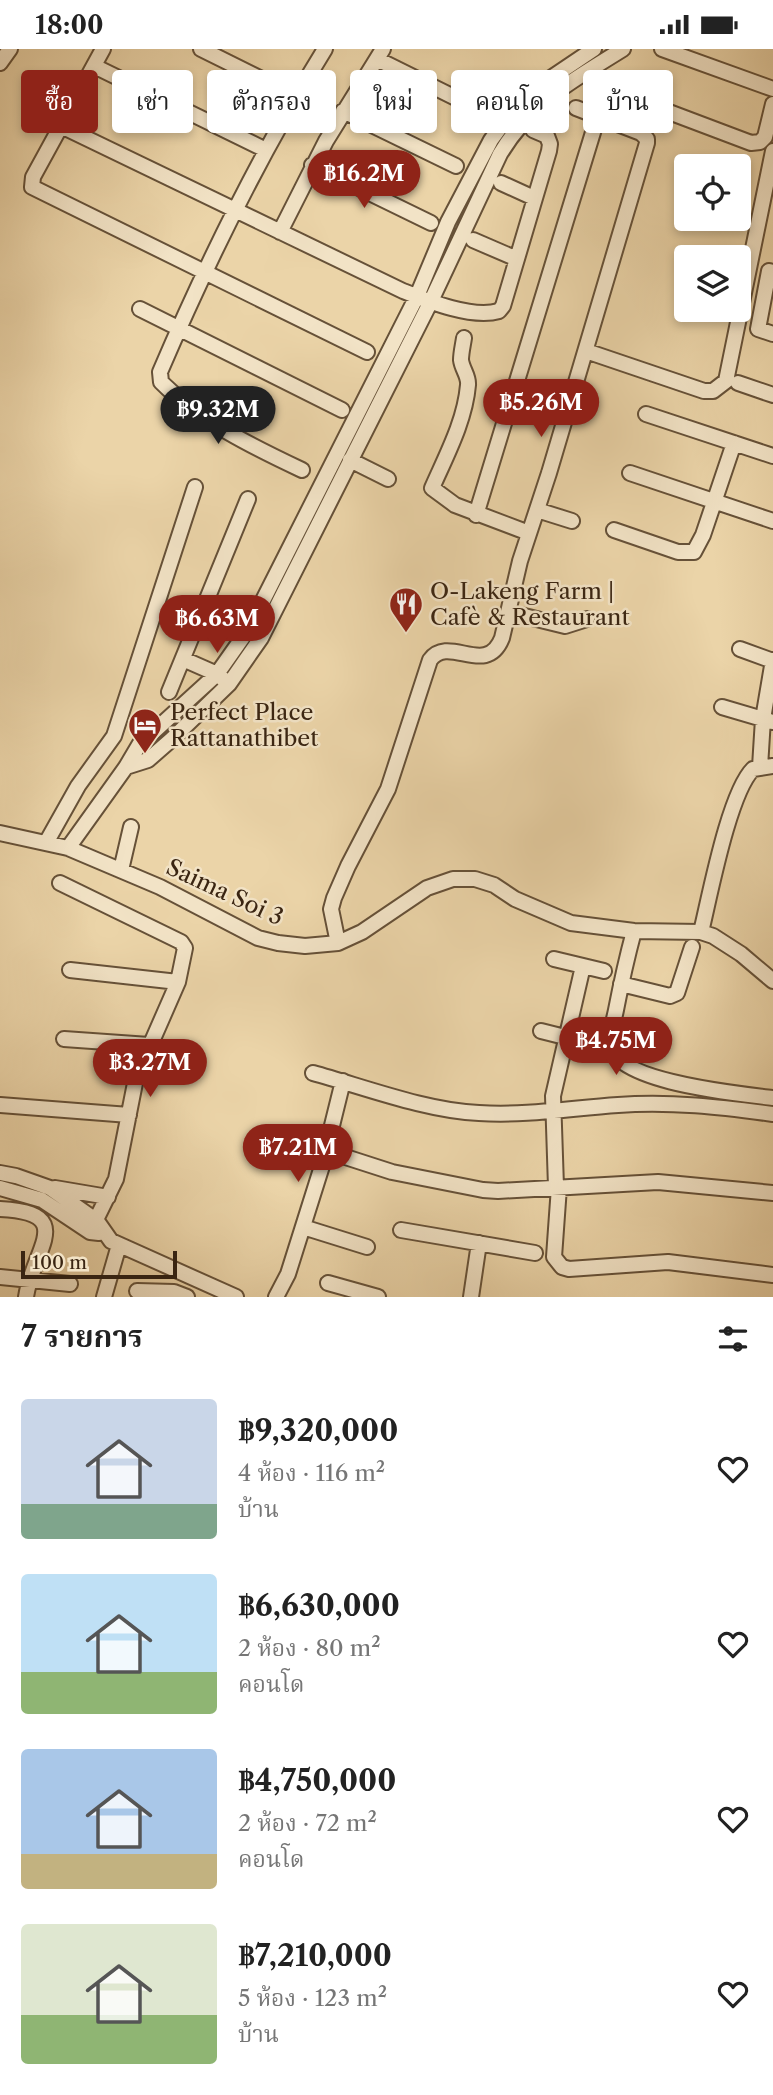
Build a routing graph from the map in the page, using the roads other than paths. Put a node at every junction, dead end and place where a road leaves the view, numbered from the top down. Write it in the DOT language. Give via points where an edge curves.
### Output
graph roads {
  1 [pos="10,49"];
  2 [pos="103,49"];
  3 [pos="201,49"];
  4 [pos="325,49"];
  5 [pos="594,49"];
  6 [pos="623,49"];
  7 [pos="662,49"];
  8 [pos="380,54"];
  9 [pos="0,63"];
  10 [pos="94,66"];
  11 [pos="92,70"];
  12 [pos="243,70"];
  13 [pos="312,70"];
  14 [pos="569,70"];
  15 [pos="569,78"];
  16 [pos="773,89"];
  17 [pos="451,94"];
  18 [pos="773,104"];
  19 [pos="576,108"];
  20 [pos="344,111"];
  21 [pos="583,111"];
  22 [pos="673,114"];
  23 [pos="57,133"];
  24 [pos="75,133"];
  25 [pos="275,133"];
  26 [pos="497,133"];
  27 [pos="513,133"];
  28 [pos="540,133"];
  29 [pos="593,133"];
  30 [pos="642,133"];
  31 [pos="266,150"];
  32 [pos="773,151"];
  33 [pos="312,165"];
  34 [pos="456,166"];
  35 [pos="501,183"];
  36 [pos="534,198"];
  37 [pos="234,210"];
  38 [pos="431,223"];
  39 [pos="280,232"];
  40 [pos="472,240"];
  41 [pos="517,259"];
  42 [pos="205,271"];
  43 [pos="773,272"];
  44 [pos="416,296"];
  45 [pos="431,301"];
  46 [pos="140,309"];
  47 [pos="180,329"];
  48 [pos="773,334"];
  49 [pos="464,338"];
  50 [pos="586,351"];
  51 [pos="367,352"];
  52 [pos="738,383"];
  53 [pos="773,395"];
  54 [pos="342,410"];
  55 [pos="646,414"];
  56 [pos="734,443"];
  57 [pos="773,456"];
  58 [pos="349,460"];
  59 [pos="302,470"];
  60 [pos="630,473"];
  61 [pos="388,479"];
  62 [pos="330,484"];
  63 [pos="195,487"];
  64 [pos="248,499"];
  65 [pos="715,500"];
  66 [pos="537,510"];
  67 [pos="476,515"];
  68 [pos="572,521"];
  69 [pos="773,521"];
  70 [pos="310,525"];
  71 [pos="614,530"];
  72 [pos="528,535"];
  73 [pos="509,612"];
  74 [pos="587,619"];
  75 [pos="740,649"];
  76 [pos="184,659"];
  77 [pos="773,660"];
  78 [pos="217,674"];
  79 [pos="229,684"];
  80 [pos="169,692"];
  81 [pos="722,707"];
  82 [pos="768,718"];
  83 [pos="767,766"];
  84 [pos="126,767"];
  85 [pos="131,827"];
  86 [pos="0,833"];
  87 [pos="46,843"];
  88 [pos="68,848"];
  89 [pos="121,870"];
  90 [pos="60,883"];
  91 [pos="634,931"];
  92 [pos="701,932"];
  93 [pos="338,943"];
  94 [pos="692,947"];
  95 [pos="554,959"];
  96 [pos="583,966"];
  97 [pos="69,970"];
  98 [pos="604,971"];
  99 [pos="771,977"];
  100 [pos="178,982"];
  101 [pos="621,984"];
  102 [pos="541,1031"];
  103 [pos="566,1037"];
  104 [pos="64,1039"];
  105 [pos="593,1044"];
  106 [pos="149,1045"];
  107 [pos="313,1073"];
  108 [pos="343,1081"];
  109 [pos="773,1098"];
  110 [pos="0,1105"];
  111 [pos="554,1112"];
  112 [pos="773,1114"];
  113 [pos="129,1115"];
  114 [pos="299,1142"];
  115 [pos="326,1150"];
  116 [pos="0,1173"];
  117 [pos="558,1187"];
  118 [pos="0,1188"];
  119 [pos="50,1188"];
  120 [pos="773,1193"];
  121 [pos="108,1196"];
  122 [pos="0,1209"];
  123 [pos="303,1227"];
  124 [pos="97,1229"];
  125 [pos="401,1230"];
  126 [pos="480,1243"];
  127 [pos="119,1245"];
  128 [pos="367,1247"];
  129 [pos="535,1253"];
  130 [pos="773,1275"];
  131 [pos="0,1277"];
  132 [pos="29,1279"];
  133 [pos="328,1283"];
  134 [pos="69,1284"];
  135 [pos="137,1291"];
  136 [pos="26,1297"];
  137 [pos="104,1297"];
  138 [pos="187,1297"];
  139 [pos="236,1297"];
  140 [pos="276,1297"];
  141 [pos="378,1297"];
  142 [pos="471,1297"];
  1 -- 9 [label="street"];
  2 -- 10 [label="street"];
  3 -- 12 [label="street"];
  4 -- 13 [label="street"];
  5 -- 14 [label="street"];
  6 -- 15 [label="street"];
  7 -- 16 [label="street"];
  8 -- 17 [label="street"];
  8 -- 20 [label="street"];
  10 -- 11 [label="street"];
  10 -- 31 [label="street"];
  18 -- 22 [label="street" via="763,140 751,143"];
  19 -- 21 [label="street"];
  20 -- 33 [label="street"];
  20 -- 34 [label="street"];
  23 -- 42 [label="street" via="33,177 35,190"];
  24 -- 37 [label="street"];
  25 -- 31 [label="street"];
  26 -- 44 [label="street" via="448,222"];
  27 -- 45 [label="street"];
  28 -- 36 [label="street" via="550,144"];
  29 -- 67 [label="street"];
  30 -- 50 [label="street" via="648,143"];
  31 -- 37 [label="street"];
  32 -- 50 [label="street" via="726,381 713,391 704,391"];
  33 -- 38 [label="street"];
  33 -- 39 [label="street"];
  35 -- 36 [label="street"];
  36 -- 41 [label="street"];
  37 -- 39 [label="street"];
  37 -- 42 [label="street"];
  39 -- 44 [label="street"];
  40 -- 41 [label="street"];
  41 -- 45 [label="street" via="499,311 476,313"];
  42 -- 47 [label="street"];
  42 -- 51 [label="street"];
  43 -- 48 [label="street" via="769,271 758,330"];
  44 -- 45 [label="street"];
  44 -- 62 [label="street"];
  45 -- 58 [label="street"];
  46 -- 47 [label="street"];
  47 -- 54 [label="street"];
  47 -- 59 [label="street" via="160,372 161,382 232,434"];
  49 -- 67 [label="street" via="461,356 468,378 466,399 432,488"];
  50 -- 66 [label="street"];
  52 -- 53 [label="street"];
  55 -- 56 [label="street"];
  56 -- 57 [label="street"];
  56 -- 65 [label="street"];
  58 -- 61 [label="street"];
  58 -- 62 [label="street"];
  60 -- 65 [label="street"];
  62 -- 70 [label="street"];
  63 -- 87 [label="street" via="114,736 78,786"];
  64 -- 76 [label="street"];
  65 -- 69 [label="street"];
  65 -- 71 [label="street" via="695,552 678,552"];
  66 -- 68 [label="street"];
  66 -- 72 [label="street"];
  67 -- 72 [label="street"];
  70 -- 78 [label="street"];
  70 -- 79 [label="street" via="261,638"];
  72 -- 73 [label="street"];
  73 -- 74 [label="street" via="565,626"];
  73 -- 93 [label="street" via="495,650 479,656 444,650 430,660 388,789 334,898 331,909"];
  75 -- 77 [label="street"];
  76 -- 78 [label="street"];
  76 -- 80 [label="street"];
  77 -- 82 [label="street"];
  78 -- 79 [label="street"];
  78 -- 84 [label="street" via="139,745"];
  79 -- 84 [label="street" via="148,759"];
  81 -- 82 [label="street"];
  82 -- 83 [label="street"];
  83 -- 92 [label="street" via="753,769 740,788"];
  84 -- 88 [label="street"];
  85 -- 89 [label="street"];
  86 -- 87 [label="street, Saima Soi 3"];
  87 -- 88 [label="street, Saima Soi 3"];
  88 -- 89 [label="street, Saima Soi 3"];
  89 -- 93 [label="street, Saima Soi 3" via="258,938 305,946"];
  90 -- 100 [label="street" via="181,941 185,948"];
  91 -- 92 [label="street, Saima Soi 3"];
  91 -- 93 [label="street, Saima Soi 3" via="571,923 494,885 453,879 427,888"];
  91 -- 101 [label="street"];
  92 -- 99 [label="street, Saima Soi 3"];
  94 -- 101 [label="street" via="677,993 670,996"];
  95 -- 96 [label="street"];
  96 -- 98 [label="street"];
  96 -- 103 [label="street"];
  97 -- 100 [label="street"];
  100 -- 106 [label="street"];
  101 -- 109 [label="street" via="610,1043 624,1062 677,1085"];
  102 -- 103 [label="street"];
  103 -- 105 [label="street"];
  103 -- 111 [label="street"];
  104 -- 106 [label="street"];
  106 -- 113 [label="street"];
  107 -- 108 [label="street"];
  108 -- 111 [label="street" via="477,1113"];
  108 -- 115 [label="street"];
  110 -- 113 [label="street"];
  111 -- 112 [label="street" via="673,1103"];
  111 -- 117 [label="street"];
  113 -- 121 [label="street"];
  114 -- 115 [label="street"];
  115 -- 117 [label="street" via="392,1173 483,1190"];
  115 -- 123 [label="street"];
  116 -- 119 [label="street"];
  117 -- 120 [label="street" via="657,1182"];
  117 -- 130 [label="street" via="555,1257 562,1267 668,1262"];
  118 -- 124 [label="street" via="42,1200"];
  119 -- 121 [label="street"];
  119 -- 124 [label="street"];
  121 -- 124 [label="street"];
  122 -- 132 [label="street" via="24,1210 44,1222 44,1241"];
  123 -- 128 [label="street"];
  123 -- 140 [label="street"];
  124 -- 127 [label="street"];
  125 -- 126 [label="street"];
  126 -- 129 [label="street"];
  126 -- 142 [label="street"];
  127 -- 137 [label="street"];
  127 -- 139 [label="street"];
  131 -- 132 [label="street"];
  132 -- 134 [label="street"];
  132 -- 136 [label="street"];
  133 -- 141 [label="street"];
  135 -- 138 [label="street"];
}
